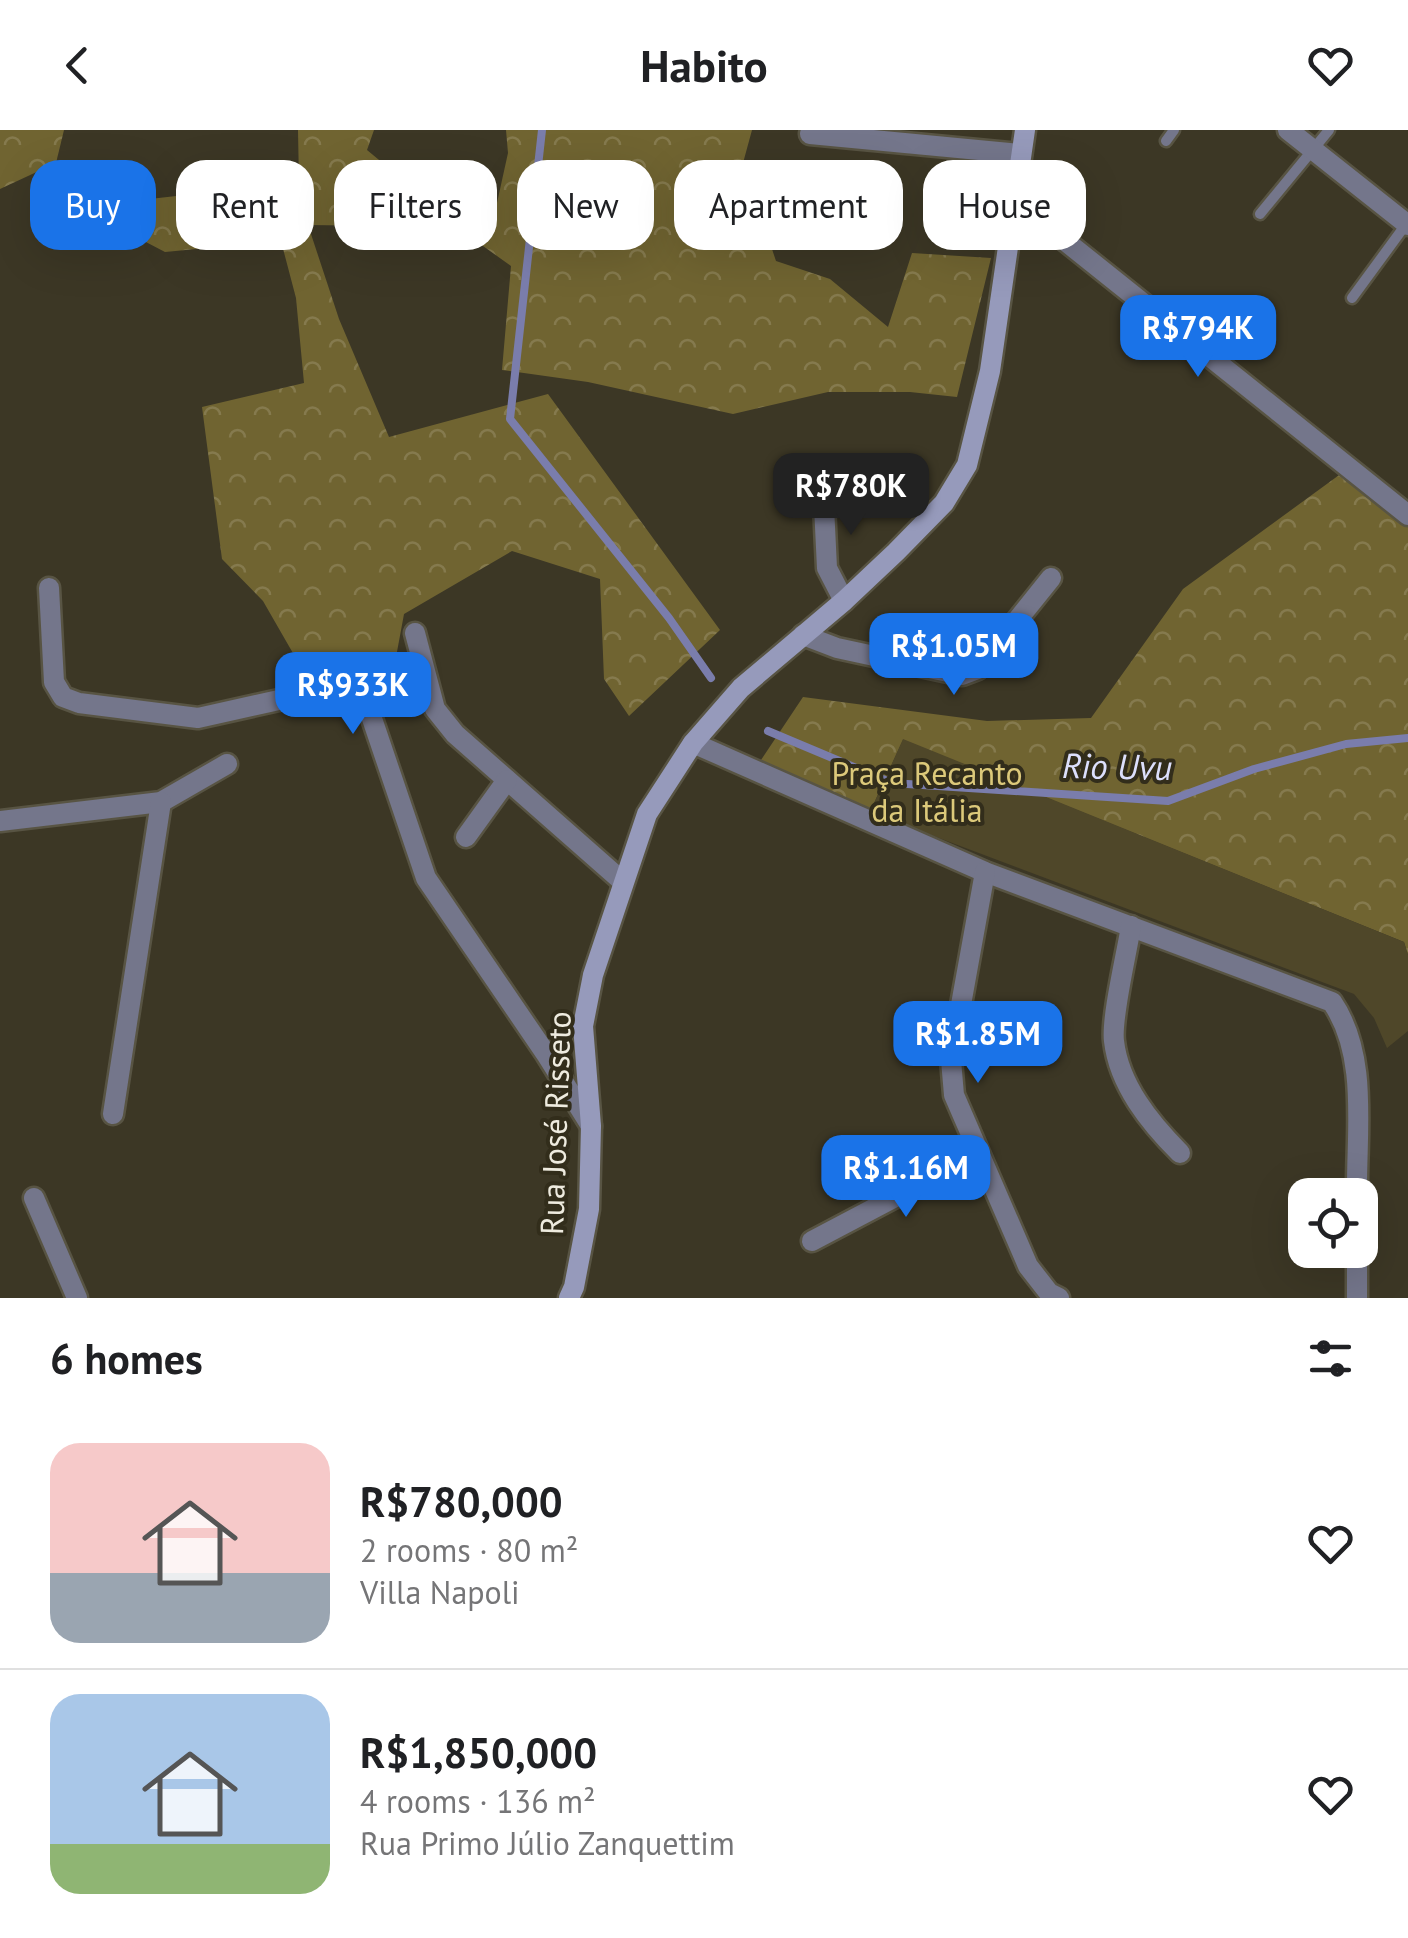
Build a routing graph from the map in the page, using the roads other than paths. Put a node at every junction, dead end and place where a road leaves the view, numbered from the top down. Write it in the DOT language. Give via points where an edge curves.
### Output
graph roads {
  1 [pos="1025,130"];
  2 [pos="1174,130"];
  3 [pos="1288,130"];
  4 [pos="1329,130"];
  5 [pos="810,134"];
  6 [pos="1166,141"];
  7 [pos="1313,150"];
  8 [pos="1021,154"];
  9 [pos="1020,160"];
  10 [pos="1260,214"];
  11 [pos="1408,224"];
  12 [pos="1008,250"];
  13 [pos="1077,250"];
  14 [pos="1352,298"];
  15 [pos="823,485"];
  16 [pos="1408,515"];
  17 [pos="1051,578"];
  18 [pos="49,588"];
  19 [pos="844,601"];
  20 [pos="416,633"];
  21 [pos="803,635"];
  22 [pos="693,743"];
  23 [pos="227,764"];
  24 [pos="507,780"];
  25 [pos="161,802"];
  26 [pos="0,821"];
  27 [pos="466,837"];
  28 [pos="985,872"];
  29 [pos="622,880"];
  30 [pos="1131,926"];
  31 [pos="114,1114"];
  32 [pos="591,1126"];
  33 [pos="1180,1153"];
  34 [pos="977,1154"];
  35 [pos="1357,1178"];
  36 [pos="34,1198"];
  37 [pos="812,1241"];
  38 [pos="1357,1268"];
  39 [pos="77,1298"];
  40 [pos="569,1298"];
  41 [pos="1058,1298"];
  42 [pos="1357,1298"];
  1 -- 8 [label="main road, Rua José Risseto"];
  2 -- 6 [label="lane"];
  3 -- 7 [label="street"];
  4 -- 7 [label="lane"];
  5 -- 8 [label="street"];
  7 -- 10 [label="lane"];
  7 -- 11 [label="street"];
  8 -- 9 [label="main road, Rua José Risseto"];
  11 -- 14 [label="lane"];
  12 -- 19 [label="main road, Rua José Risseto" via="990,371 967,465 944,504"];
  13 -- 16 [label="street"];
  15 -- 19 [label="street" via="827,568"];
  17 -- 21 [label="street" via="978,669 962,675"];
  18 -- 32 [label="street" via="54,682 63,697 79,703 198,718 342,686 365,698 426,878"];
  19 -- 21 [label="main road, Rua José Risseto"];
  20 -- 24 [label="street" via="435,709"];
  21 -- 22 [label="main road, Rua José Risseto" via="741,688"];
  22 -- 28 [label="street"];
  22 -- 29 [label="main road, Rua José Risseto" via="647,814"];
  23 -- 25 [label="street"];
  24 -- 27 [label="street"];
  24 -- 29 [label="street"];
  25 -- 26 [label="street"];
  25 -- 31 [label="street"];
  28 -- 30 [label="street"];
  28 -- 34 [label="street" via="951,1060 954,1096"];
  29 -- 32 [label="main road, Rua José Risseto" via="583,1026"];
  30 -- 33 [label="street" via="1113,1038 1151,1124"];
  30 -- 35 [label="street" via="1332,1002 1354,1048"];
  32 -- 40 [label="main road, Rua José Risseto" via="589,1210"];
  34 -- 37 [label="street"];
  34 -- 41 [label="street" via="1028,1266"];
  36 -- 39 [label="street"];
  38 -- 42 [label="street"];
}
